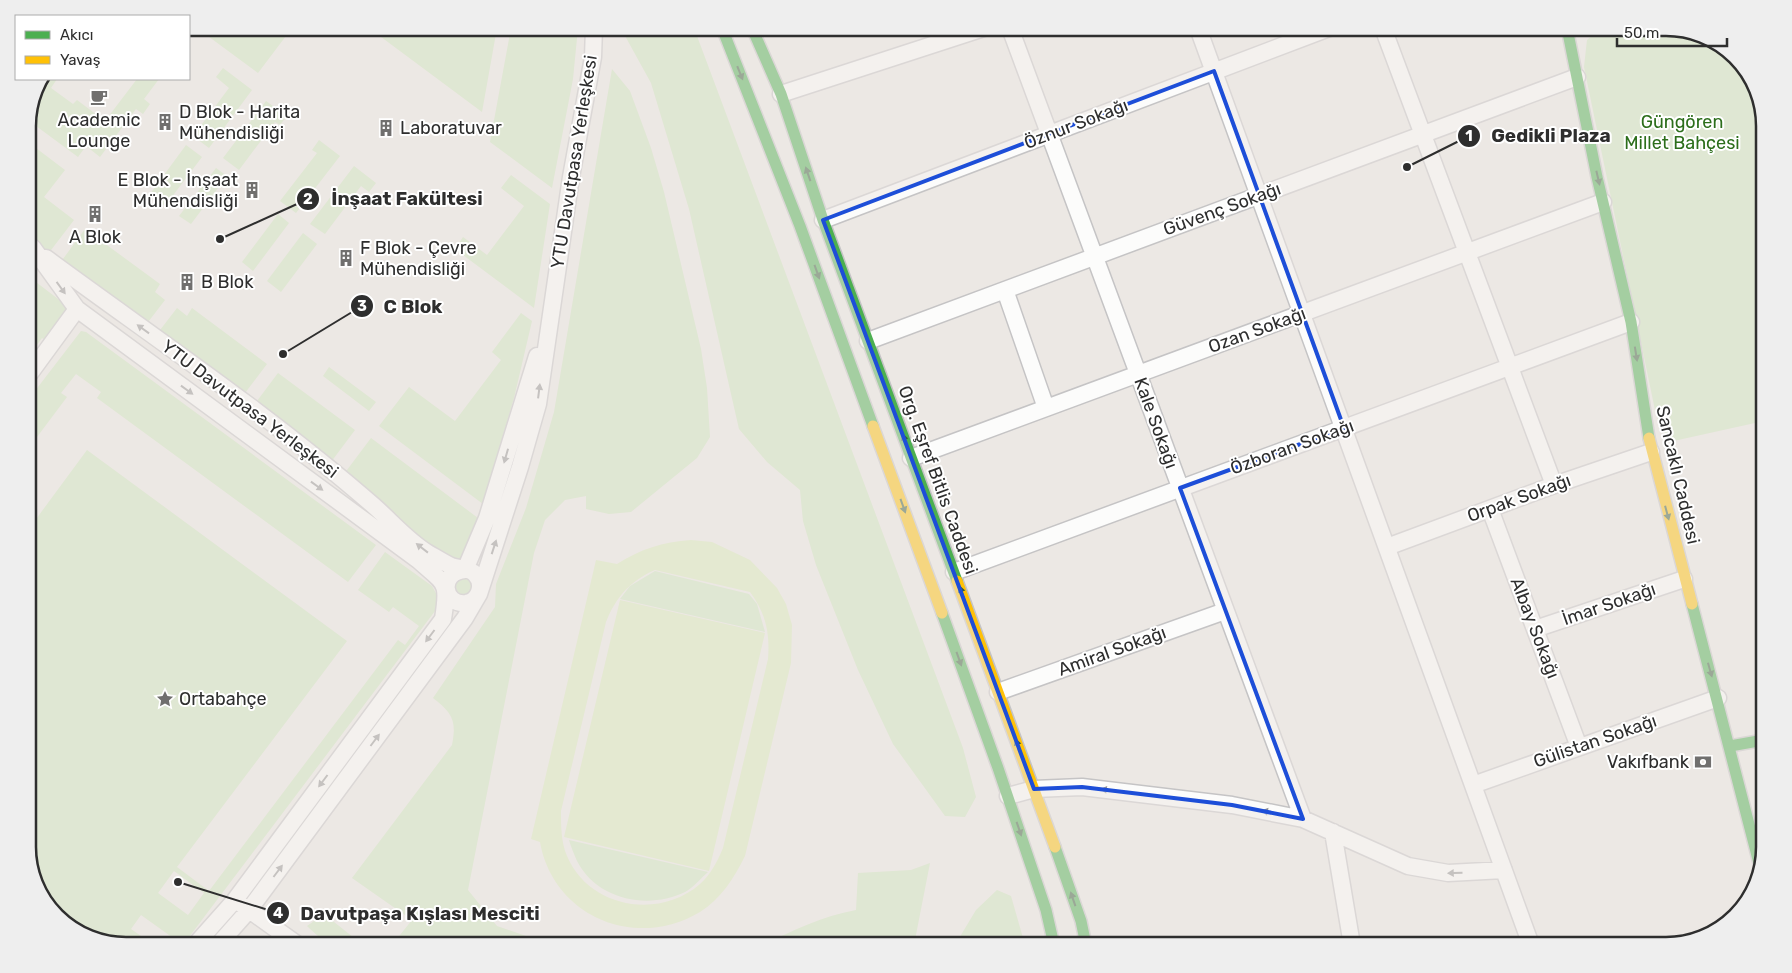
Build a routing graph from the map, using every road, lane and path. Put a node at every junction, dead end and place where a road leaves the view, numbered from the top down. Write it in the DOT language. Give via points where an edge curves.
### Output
graph roads {
  1 [pos="593,36"];
  2 [pos="725,36"];
  3 [pos="756,36"];
  4 [pos="959,36"];
  5 [pos="1013,36"];
  6 [pos="1201,36"];
  7 [pos="1308,36"];
  8 [pos="1386,36"];
  9 [pos="1571,36"];
  10 [pos="1214,71"];
  11 [pos="1577,78"];
  12 [pos="781,94"];
  13 [pos="1049,134"];
  14 [pos="1423,135"];
  15 [pos="1260,195"];
  16 [pos="1603,202"];
  17 [pos="823,220"];
  18 [pos="36,250"];
  19 [pos="1467,252"];
  20 [pos="36,254"];
  21 [pos="1094,257"];
  22 [pos="1005,290"];
  23 [pos="77,310"];
  24 [pos="1303,313"];
  25 [pos="1631,322"];
  26 [pos="548,326"];
  27 [pos="868,341"];
  28 [pos="36,365"];
  29 [pos="1510,367"];
  30 [pos="1138,374"];
  31 [pos="1046,408"];
  32 [pos="1344,428"];
  33 [pos="1651,452"];
  34 [pos="912,458"];
  35 [pos="1554,485"];
  36 [pos="1180,488"];
  37 [pos="1490,509"];
  38 [pos="1387,547"];
  39 [pos="465,570"];
  40 [pos="954,572"];
  41 [pos="1684,578"];
  42 [pos="448,592"];
  43 [pos="479,594"];
  44 [pos="1226,611"];
  45 [pos="1535,629"];
  46 [pos="998,692"];
  47 [pos="1718,698"];
  48 [pos="1756,741"];
  49 [pos="1730,746"];
  50 [pos="1579,747"];
  51 [pos="1473,785"];
  52 [pos="1034,789"];
  53 [pos="1008,796"];
  54 [pos="1303,819"];
  55 [pos="1333,832"];
  56 [pos="1756,850"];
  57 [pos="1504,870"];
  58 [pos="235,900"];
  59 [pos="249,910"];
  60 [pos="203,937"];
  61 [pos="226,937"];
  62 [pos="286,937"];
  63 [pos="1052,937"];
  64 [pos="1084,937"];
  65 [pos="1350,937"];
  66 [pos="1528,937"];
  1 -- 26 [label="street, YTU Davutpasa Yerleşkesi" via="589,82"];
  2 -- 53 [label="street, one-way" via="800,226"];
  3 -- 12 [label="street, Org. Eşref Bitlis Caddesi"];
  4 -- 12 [label="street"];
  5 -- 13 [label="street, Kale Sokağı"];
  6 -- 10 [label="street"];
  7 -- 10 [label="street, Öznur Sokağı"];
  8 -- 14 [label="street"];
  9 -- 11 [label="street, Sancaklı Caddesi"];
  10 -- 13 [label="street, Öznur Sokağı"];
  10 -- 15 [label="street"];
  11 -- 14 [label="street, Güvenç Sokağı"];
  11 -- 16 [label="street, Sancaklı Caddesi, one-way"];
  17 -- 12 [label="street, Org. Eşref Bitlis Caddesi, one-way"];
  13 -- 17 [label="street, Öznur Sokağı"];
  13 -- 21 [label="street, Kale Sokağı"];
  14 -- 15 [label="street, Güvenç Sokağı"];
  14 -- 19 [label="street"];
  15 -- 21 [label="street, Güvenç Sokağı"];
  15 -- 24 [label="street"];
  16 -- 19 [label="street, Ozan Sokağı"];
  16 -- 25 [label="street, Sancaklı Caddesi"];
  17 -- 27 [label="street, Org. Eşref Bitlis Caddesi"];
  39 -- 18 [label="street, YTU Davutpasa Yerleşkesi, one-way" via="425,551 324,462"];
  19 -- 24 [label="street, Ozan Sokağı"];
  19 -- 29 [label="street"];
  20 -- 23 [label="street, YTU Davutpasa Yerleşkesi, one-way"];
  21 -- 22 [label="street, Güvenç Sokağı"];
  21 -- 30 [label="street, Kale Sokağı"];
  22 -- 27 [label="street, Güvenç Sokağı"];
  22 -- 31 [label="street"];
  23 -- 28 [label="street"];
  23 -- 42 [label="street, YTU Davutpasa Yerleşkesi, one-way" via="418,560 443,583"];
  24 -- 30 [label="street, Ozan Sokağı"];
  24 -- 32 [label="street"];
  25 -- 29 [label="street, Özboran Sokağı"];
  25 -- 33 [label="street, Sancaklı Caddesi, one-way"];
  26 -- 39 [label="street, YTU Davutpasa Yerleşkesi, one-way" via="487,518"];
  43 -- 26 [label="street, YTU Davutpasa Yerleşkesi, one-way" via="538,404"];
  34 -- 27 [label="street, Org. Eşref Bitlis Caddesi, one-way"];
  29 -- 32 [label="street, Özboran Sokağı"];
  29 -- 35 [label="street"];
  30 -- 31 [label="street, Ozan Sokağı"];
  30 -- 36 [label="street, Kale Sokağı"];
  31 -- 34 [label="street, Ozan Sokağı"];
  32 -- 36 [label="street, Özboran Sokağı"];
  32 -- 38 [label="street"];
  33 -- 35 [label="street, Orpak Sokağı"];
  33 -- 41 [label="street, Sancaklı Caddesi, one-way"];
  34 -- 40 [label="street, Org. Eşref Bitlis Caddesi"];
  35 -- 37 [label="street, Orpak Sokağı"];
  36 -- 40 [label="street, Özboran Sokağı"];
  36 -- 44 [label="street, Kale Sokağı"];
  37 -- 38 [label="street, Orpak Sokağı"];
  37 -- 45 [label="street, Albay Sokağı"];
  38 -- 51 [label="street"];
  39 -- 42 [label="street, YTU Davutpasa Yerleşkesi" via="450,576 446,587"];
  39 -- 43 [label="street, YTU Davutpasa Yerleşkesi" via="478,578"];
  46 -- 40 [label="street, Org. Eşref Bitlis Caddesi, one-way"];
  41 -- 45 [label="street, İmar Sokağı"];
  41 -- 47 [label="street, Sancaklı Caddesi, one-way"];
  42 -- 43 [label="street, YTU Davutpasa Yerleşkesi" via="460,603 471,602"];
  42 -- 58 [label="street, YTU Davutpasa Yerleşkesi, one-way" via="443,619"];
  59 -- 43 [label="street, YTU Davutpasa Yerleşkesi, one-way" via="465,618"];
  44 -- 46 [label="street, Amiral Sokağı"];
  44 -- 54 [label="street, Kale Sokağı"];
  45 -- 50 [label="street, Albay Sokağı"];
  52 -- 46 [label="street, Org. Eşref Bitlis Caddesi, one-way"];
  47 -- 49 [label="street, Sancaklı Caddesi"];
  47 -- 50 [label="street, Gülistan Sokağı"];
  48 -- 49 [label="street"];
  49 -- 56 [label="street, Sancaklı Caddesi"];
  50 -- 51 [label="street, Gülistan Sokağı"];
  51 -- 57 [label="street"];
  52 -- 53 [label="street"];
  54 -- 52 [label="street, one-way" via="1232,805 1082,786"];
  64 -- 52 [label="street, Org. Eşref Bitlis Caddesi, one-way"];
  53 -- 63 [label="street, one-way"];
  54 -- 55 [label="street"];
  57 -- 55 [label="street, one-way" via="1448,873 1408,866"];
  55 -- 65 [label="street"];
  57 -- 66 [label="street"];
  58 -- 59 [label="street"];
  58 -- 60 [label="street, YTU Davutpasa Yerleşkesi"];
  59 -- 61 [label="street, YTU Davutpasa Yerleşkesi"];
  59 -- 62 [label="street"];
}
